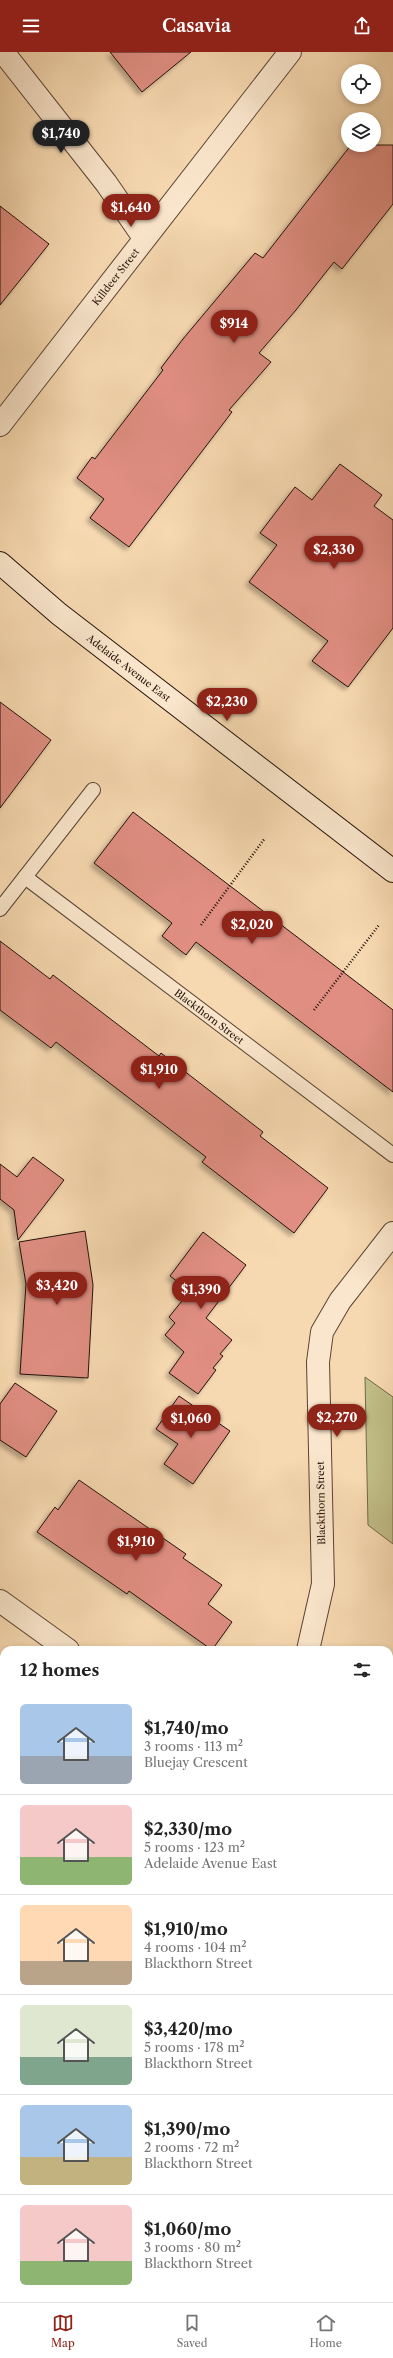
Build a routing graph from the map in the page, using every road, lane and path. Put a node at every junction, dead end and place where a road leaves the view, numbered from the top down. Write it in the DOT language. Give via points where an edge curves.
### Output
graph roads {
  1 [pos="3,52"];
  2 [pos="290,52"];
  3 [pos="144,238"];
  4 [pos="0,425"];
  5 [pos="0,563"];
  6 [pos="93,790"];
  7 [pos="265,838"];
  8 [pos="393,871"];
  9 [pos="25,877"];
  10 [pos="0,909"];
  11 [pos="202,925"];
  12 [pos="379,925"];
  13 [pos="314,1010"];
  14 [pos="393,1156"];
  15 [pos="393,1233"];
  16 [pos="0,1601"];
  17 [pos="62,1646"];
  18 [pos="309,1646"];
  1 -- 3 [label="street" via="106,183"];
  2 -- 3 [label="street, Killdeer Street"];
  3 -- 4 [label="street, Killdeer Street"];
  5 -- 8 [label="street, Adelaide Avenue East" via="59,614"];
  6 -- 9 [label="lane"];
  7 -- 11 [label="path"];
  9 -- 10 [label="lane"];
  9 -- 14 [label="lane, Blackthorn Street"];
  12 -- 13 [label="path"];
  15 -- 18 [label="street, Blackthorn Street" via="340,1301 322,1332 318,1362 323,1584"];
  16 -- 17 [label="street"];
}
